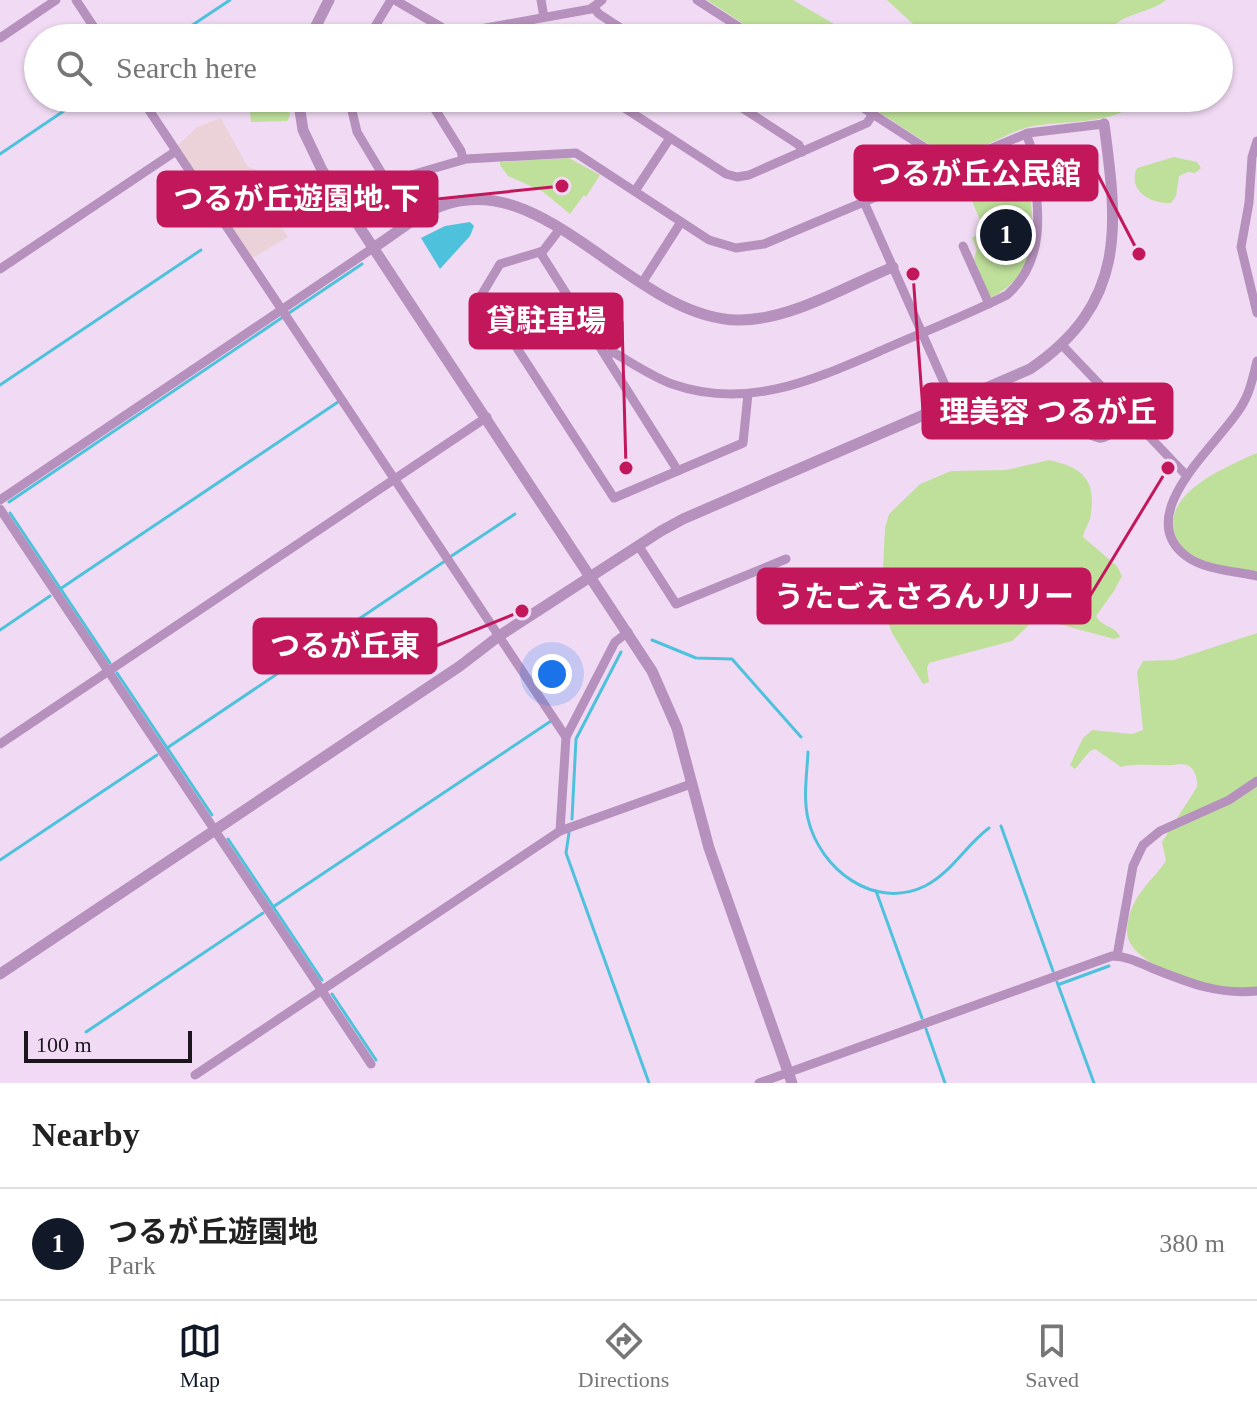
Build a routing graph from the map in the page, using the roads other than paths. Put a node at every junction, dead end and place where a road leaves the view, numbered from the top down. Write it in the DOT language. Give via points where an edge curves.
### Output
graph roads {
  1 [pos="56,0"];
  2 [pos="76,0"];
  3 [pos="329,0"];
  4 [pos="393,0"];
  5 [pos="541,0"];
  6 [pos="602,0"];
  7 [pos="697,0"];
  8 [pos="593,7"];
  9 [pos="544,17"];
  10 [pos="92,24"];
  11 [pos="317,24"];
  12 [pos="377,24"];
  13 [pos="432,24"];
  14 [pos="510,24"];
  15 [pos="614,24"];
  16 [pos="734,24"];
  17 [pos="0,38"];
  18 [pos="150,112"];
  19 [pos="300,112"];
  20 [pos="352,112"];
  21 [pos="437,112"];
  22 [pos="636,112"];
  23 [pos="748,112"];
  24 [pos="870,112"];
  25 [pos="873,114"];
  26 [pos="1104,124"];
  27 [pos="1026,134"];
  28 [pos="670,138"];
  29 [pos="1257,141"];
  30 [pos="176,151"];
  31 [pos="802,152"];
  32 [pos="463,159"];
  33 [pos="944,169"];
  34 [pos="635,191"];
  35 [pos="864,202"];
  36 [pos="681,222"];
  37 [pos="559,230"];
  38 [pos="963,246"];
  39 [pos="373,248"];
  40 [pos="540,252"];
  41 [pos="893,267"];
  42 [pos="0,269"];
  43 [pos="642,283"];
  44 [pos="989,304"];
  45 [pos="1257,313"];
  46 [pos="284,314"];
  47 [pos="922,333"];
  48 [pos="1062,345"];
  49 [pos="606,356"];
  50 [pos="1257,361"];
  51 [pos="980,391"];
  52 [pos="748,394"];
  53 [pos="953,403"];
  54 [pos="1129,415"];
  55 [pos="487,417"];
  56 [pos="678,471"];
  57 [pos="1186,475"];
  58 [pos="394,479"];
  59 [pos="0,500"];
  60 [pos="1,512"];
  61 [pos="638,545"];
  62 [pos="786,559"];
  63 [pos="591,576"];
  64 [pos="1257,576"];
  65 [pos="628,632"];
  66 [pos="499,636"];
  67 [pos="109,672"];
  68 [pos="566,737"];
  69 [pos="0,744"];
  70 [pos="1257,781"];
  71 [pos="691,784"];
  72 [pos="215,830"];
  73 [pos="560,831"];
  74 [pos="1117,956"];
  75 [pos="0,974"];
  76 [pos="322,991"];
  77 [pos="1257,991"];
  78 [pos="371,1064"];
  79 [pos="195,1075"];
  80 [pos="790,1078"];
  81 [pos="759,1083"];
  1 -- 17 [label="street"];
  2 -- 10 [label="street"];
  3 -- 11 [label="street"];
  4 -- 12 [label="street"];
  4 -- 13 [label="street"];
  5 -- 9 [label="street"];
  6 -- 8 [label="street"];
  7 -- 16 [label="street"];
  8 -- 9 [label="street"];
  8 -- 15 [label="street"];
  9 -- 14 [label="street"];
  18 -- 30 [label="street"];
  19 -- 39 [label="street" via="314,157"];
  20 -- 32 [label="street" via="357,132 387,182"];
  21 -- 32 [label="street"];
  22 -- 28 [label="street"];
  23 -- 31 [label="street"];
  24 -- 25 [label="street"];
  25 -- 31 [label="street" via="867,123"];
  25 -- 33 [label="street" via="939,157"];
  26 -- 27 [label="street"];
  26 -- 48 [label="street" via="1115,211 1112,248 1095,300"];
  27 -- 33 [label="street"];
  27 -- 44 [label="street" via="1037,244 1023,278"];
  28 -- 31 [label="street" via="737,177"];
  28 -- 34 [label="street"];
  29 -- 45 [label="street" via="1241,247"];
  30 -- 42 [label="street"];
  30 -- 46 [label="street"];
  32 -- 34 [label="street" via="576,153"];
  33 -- 35 [label="street"];
  34 -- 36 [label="street"];
  35 -- 36 [label="street" via="755,247 717,243"];
  35 -- 41 [label="street"];
  36 -- 43 [label="street"];
  37 -- 39 [label="street" via="516,205 466,200 431,210"];
  37 -- 40 [label="street"];
  37 -- 43 [label="street"];
  38 -- 44 [label="street"];
  39 -- 46 [label="street"];
  39 -- 55 [label="street"];
  40 -- 49 [label="street"];
  40 -- 56 [label="street" via="500,264 482,294 614,498"];
  41 -- 43 [label="street" via="794,309 753,320 698,313"];
  41 -- 47 [label="street"];
  44 -- 47 [label="street"];
  46 -- 58 [label="street"];
  46 -- 59 [label="street"];
  47 -- 52 [label="street" via="812,380"];
  47 -- 53 [label="street"];
  48 -- 51 [label="street" via="1030,369"];
  48 -- 54 [label="street"];
  49 -- 52 [label="street" via="613,352 654,376 691,389"];
  49 -- 56 [label="street"];
  50 -- 57 [label="street" via="1241,408"];
  51 -- 53 [label="street"];
  51 -- 54 [label="street" via="989,414 1050,413 1098,438 1107,437"];
  52 -- 56 [label="street" via="743,443"];
  53 -- 61 [label="street" via="683,519"];
  54 -- 57 [label="street"];
  55 -- 58 [label="street"];
  55 -- 63 [label="street"];
  57 -- 64 [label="street" via="1169,519 1179,549 1196,562"];
  58 -- 66 [label="street"];
  58 -- 67 [label="street"];
  60 -- 67 [label="street"];
  61 -- 62 [label="street" via="676,604"];
  61 -- 63 [label="street"];
  63 -- 65 [label="street"];
  63 -- 66 [label="street"];
  65 -- 68 [label="street" via="615,642"];
  65 -- 71 [label="street" via="670,709"];
  66 -- 68 [label="street"];
  66 -- 72 [label="street"];
  67 -- 69 [label="street"];
  67 -- 72 [label="street"];
  68 -- 73 [label="street"];
  70 -- 74 [label="street" via="1143,845 1133,866"];
  71 -- 73 [label="street"];
  71 -- 80 [label="street"];
  72 -- 75 [label="street"];
  72 -- 76 [label="street"];
  73 -- 76 [label="street"];
  74 -- 77 [label="street" via="1208,989"];
  74 -- 80 [label="street"];
  76 -- 78 [label="street"];
  76 -- 79 [label="street"];
  80 -- 81 [label="street"];
}
